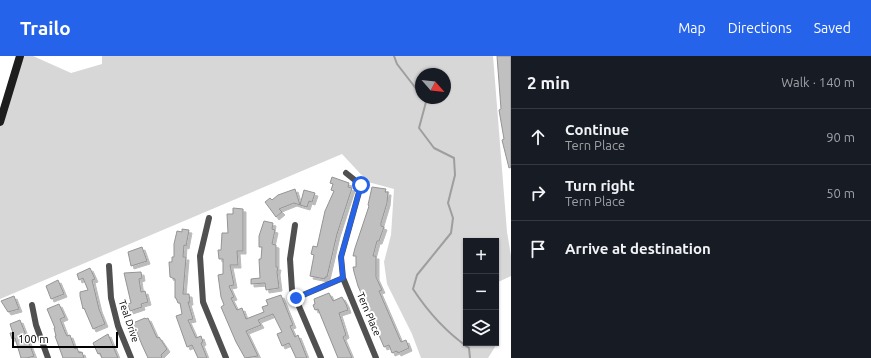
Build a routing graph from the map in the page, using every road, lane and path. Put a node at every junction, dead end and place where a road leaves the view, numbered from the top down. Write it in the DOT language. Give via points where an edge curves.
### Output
graph roads {
  1 [pos="20,56"];
  2 [pos="0,122"];
  3 [pos="346,173"];
  4 [pos="209,218"];
  5 [pos="295,225"];
  6 [pos="109,266"];
  7 [pos="343,278"];
  8 [pos="296,298"];
  9 [pos="32,305"];
  10 [pos="48,358"];
  11 [pos="131,358"];
  12 [pos="226,358"];
  13 [pos="320,358"];
  14 [pos="376,358"];
  1 -- 2 [label="street"];
  3 -- 7 [label="street, Tern Place" via="361,185 341,257"];
  4 -- 12 [label="street" via="200,256 203,302"];
  5 -- 8 [label="street" via="290,259 292,290"];
  6 -- 11 [label="street, Teal Drive" via="111,298 118,326"];
  7 -- 8 [label="street"];
  7 -- 14 [label="street, Tern Place"];
  8 -- 13 [label="street"];
  9 -- 10 [label="street"];
}
